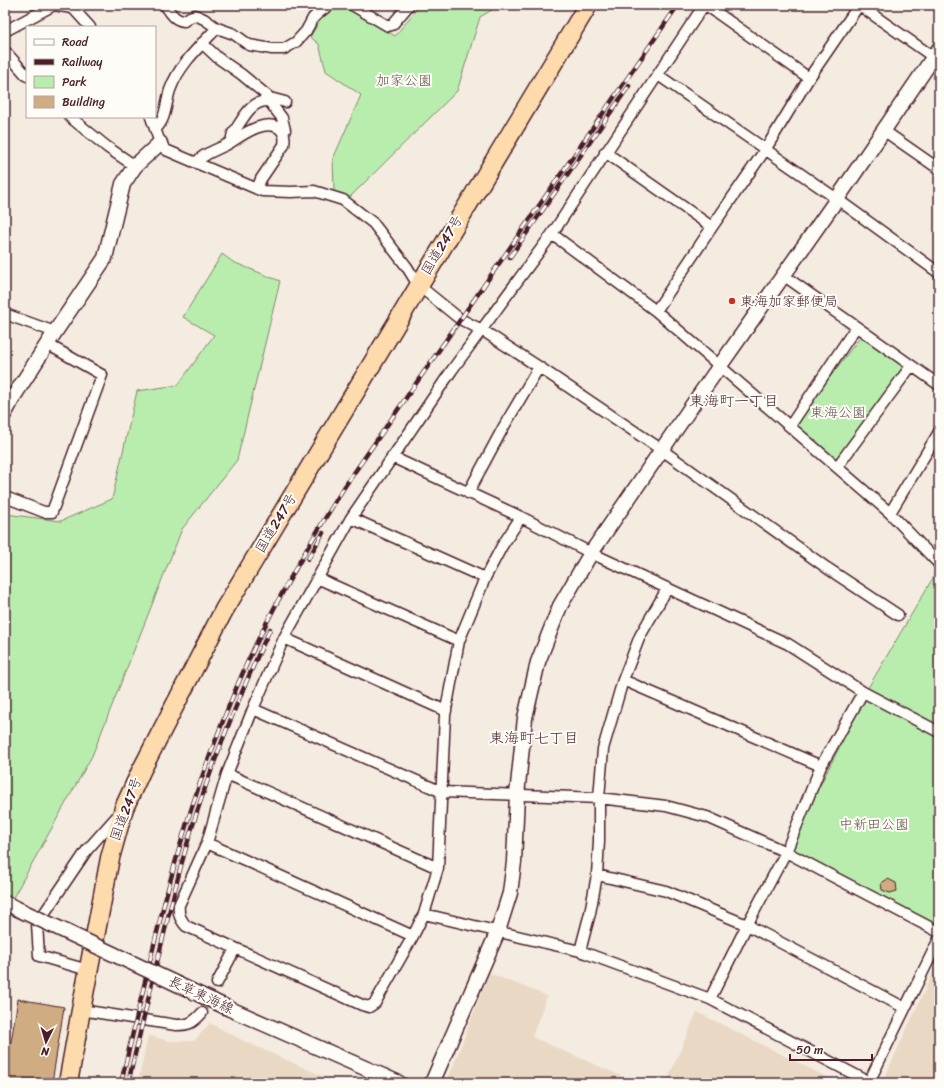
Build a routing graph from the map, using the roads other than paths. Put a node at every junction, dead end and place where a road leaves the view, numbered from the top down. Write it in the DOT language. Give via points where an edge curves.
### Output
graph roads {
  1 [pos="165,5"];
  2 [pos="329,5"];
  3 [pos="352,5"];
  4 [pos="409,5"];
  5 [pos="588,5"];
  6 [pos="705,5"];
  7 [pos="859,5"];
  8 [pos="73,6"];
  9 [pos="89,26"];
  10 [pos="217,28"];
  11 [pos="5,31"];
  12 [pos="202,43"];
  13 [pos="5,51"];
  14 [pos="937,56"];
  15 [pos="26,75"];
  16 [pos="658,75"];
  17 [pos="809,78"];
  18 [pos="269,100"];
  19 [pos="285,102"];
  20 [pos="71,118"];
  21 [pos="151,118"];
  22 [pos="154,128"];
  23 [pos="883,130"];
  24 [pos="283,132"];
  25 [pos="233,141"];
  26 [pos="160,143"];
  27 [pos="766,150"];
  28 [pos="606,152"];
  29 [pos="197,162"];
  30 [pos="135,166"];
  31 [pos="939,169"];
  32 [pos="257,189"];
  33 [pos="837,199"];
  34 [pos="712,227"];
  35 [pos="552,234"];
  36 [pos="939,273"];
  37 [pos="783,275"];
  38 [pos="418,285"];
  39 [pos="656,311"];
  40 [pos="5,314"];
  41 [pos="856,327"];
  42 [pos="482,330"];
  43 [pos="55,332"];
  44 [pos="47,344"];
  45 [pos="720,365"];
  46 [pos="539,366"];
  47 [pos="912,366"];
  48 [pos="939,385"];
  49 [pos="9,394"];
  50 [pos="5,413"];
  51 [pos="790,426"];
  52 [pos="939,432"];
  53 [pos="662,450"];
  54 [pos="392,457"];
  55 [pos="837,467"];
  56 [pos="468,492"];
  57 [pos="5,497"];
  58 [pos="890,513"];
  59 [pos="521,517"];
  60 [pos="350,518"];
  61 [pos="591,553"];
  62 [pos="939,564"];
  63 [pos="317,578"];
  64 [pos="485,578"];
  65 [pos="667,589"];
  66 [pos="898,615"];
  67 [pos="284,638"];
  68 [pos="459,641"];
  69 [pos="622,680"];
  70 [pos="863,692"];
  71 [pos="253,709"];
  72 [pos="446,711"];
  73 [pos="939,732"];
  74 [pos="821,766"];
  75 [pos="227,774"];
  76 [pos="442,792"];
  77 [pos="517,795"];
  78 [pos="599,798"];
  79 [pos="124,808"];
  80 [pos="207,843"];
  81 [pos="786,852"];
  82 [pos="438,868"];
  83 [pos="597,875"];
  84 [pos="5,903"];
  85 [pos="424,914"];
  86 [pos="747,925"];
  87 [pos="498,931"];
  88 [pos="939,932"];
  89 [pos="413,936"];
  90 [pos="939,939"];
  91 [pos="235,949"];
  92 [pos="580,951"];
  93 [pos="88,970"];
  94 [pos="216,983"];
  95 [pos="710,998"];
  96 [pos="905,1008"];
  97 [pos="80,1010"];
  98 [pos="202,1013"];
  99 [pos="68,1083"];
  100 [pos="399,1083"];
  101 [pos="432,1083"];
  1 -- 10 [label="street" via="178,20 184,21 195,15"];
  2 -- 10 [label="street" via="313,18 296,42 284,49 249,46 234,34"];
  3 -- 4 [label="street" via="388,26 392,25"];
  5 -- 38 [label="highway, 国道247号"];
  6 -- 16 [label="street"];
  6 -- 17 [label="street"];
  7 -- 14 [label="street"];
  7 -- 17 [label="street"];
  8 -- 9 [label="street"];
  8 -- 11 [label="street" via="54,5"];
  10 -- 12 [label="street"];
  12 -- 18 [label="street"];
  12 -- 22 [label="street" via="184,63 170,89 161,124"];
  13 -- 15 [label="street"];
  14 -- 23 [label="street"];
  16 -- 27 [label="street"];
  16 -- 28 [label="street"];
  17 -- 27 [label="street"];
  18 -- 19 [label="street"];
  18 -- 24 [label="street" via="282,118 285,130"];
  18 -- 25 [label="street" via="257,102 251,107 233,133"];
  20 -- 30 [label="street" via="106,148"];
  21 -- 22 [label="street"];
  22 -- 26 [label="street"];
  23 -- 31 [label="street"];
  23 -- 33 [label="street"];
  24 -- 25 [label="street" via="274,126 263,126"];
  24 -- 32 [label="street" via="284,145"];
  25 -- 29 [label="street"];
  26 -- 29 [label="street" via="166,150"];
  26 -- 30 [label="street"];
  27 -- 33 [label="street"];
  27 -- 34 [label="street"];
  28 -- 34 [label="street"];
  28 -- 35 [label="street"];
  29 -- 32 [label="street"];
  30 -- 43 [label="street" via="123,184 105,258"];
  32 -- 38 [label="street" via="291,192 314,190 343,200 373,223"];
  33 -- 36 [label="street"];
  33 -- 37 [label="street"];
  34 -- 39 [label="street"];
  35 -- 39 [label="street"];
  35 -- 42 [label="street"];
  37 -- 41 [label="street"];
  37 -- 45 [label="street"];
  38 -- 42 [label="street" via="460,319"];
  38 -- 79 [label="highway, 国道247号" via="224,610 140,771"];
  39 -- 45 [label="street"];
  40 -- 43 [label="street"];
  41 -- 47 [label="street"];
  41 -- 51 [label="street"];
  42 -- 46 [label="street"];
  42 -- 54 [label="street"];
  43 -- 44 [label="street"];
  44 -- 49 [label="street"];
  44 -- 57 [label="street" via="102,375 52,512 44,512"];
  45 -- 51 [label="street"];
  45 -- 53 [label="street"];
  46 -- 53 [label="street"];
  46 -- 56 [label="street"];
  47 -- 48 [label="street"];
  47 -- 55 [label="street"];
  49 -- 50 [label="street"];
  51 -- 55 [label="street"];
  52 -- 58 [label="street"];
  53 -- 61 [label="street"];
  53 -- 66 [label="street" via="827,568"];
  54 -- 56 [label="street"];
  54 -- 60 [label="street"];
  55 -- 58 [label="street"];
  56 -- 59 [label="street"];
  58 -- 62 [label="street"];
  59 -- 61 [label="street"];
  59 -- 64 [label="street"];
  60 -- 63 [label="street"];
  60 -- 64 [label="street"];
  61 -- 65 [label="street"];
  61 -- 77 [label="street" via="560,606 538,662 525,718"];
  63 -- 67 [label="street"];
  63 -- 68 [label="street"];
  64 -- 68 [label="street"];
  65 -- 69 [label="street" via="640,636"];
  65 -- 70 [label="street" via="788,644"];
  67 -- 71 [label="street"];
  67 -- 72 [label="street"];
  68 -- 72 [label="street"];
  69 -- 74 [label="street"];
  69 -- 78 [label="street" via="603,749"];
  70 -- 73 [label="street"];
  70 -- 74 [label="street"];
  71 -- 75 [label="street"];
  71 -- 76 [label="street"];
  72 -- 76 [label="street"];
  74 -- 81 [label="street"];
  75 -- 80 [label="street"];
  75 -- 82 [label="street"];
  76 -- 77 [label="street"];
  76 -- 82 [label="street"];
  77 -- 78 [label="street"];
  77 -- 87 [label="street" via="510,893"];
  78 -- 81 [label="street" via="666,806 707,817"];
  78 -- 83 [label="street"];
  79 -- 93 [label="highway, 国道247号" via="110,858"];
  79 -- 93 [label="street" via="87,850 37,924 39,956"];
  80 -- 89 [label="street"];
  80 -- 91 [label="street" via="178,912 186,926"];
  81 -- 86 [label="street"];
  81 -- 88 [label="street"];
  82 -- 85 [label="street"];
  83 -- 86 [label="street" via="666,891"];
  83 -- 92 [label="street"];
  84 -- 100 [label="street, 長草東海線, bridge" via="230,1008"];
  85 -- 87 [label="street"];
  85 -- 89 [label="street"];
  86 -- 95 [label="street"];
  86 -- 96 [label="street"];
  87 -- 92 [label="street"];
  87 -- 101 [label="street"];
  89 -- 91 [label="street" via="375,1003 369,1007"];
  90 -- 96 [label="street"];
  91 -- 94 [label="street"];
  92 -- 95 [label="street"];
  93 -- 97 [label="highway, 国道247号"];
  95 -- 96 [label="street" via="869,1082"];
  97 -- 98 [label="street" via="176,1025 186,1025 195,1021"];
  97 -- 99 [label="highway, 国道247号"];
}
